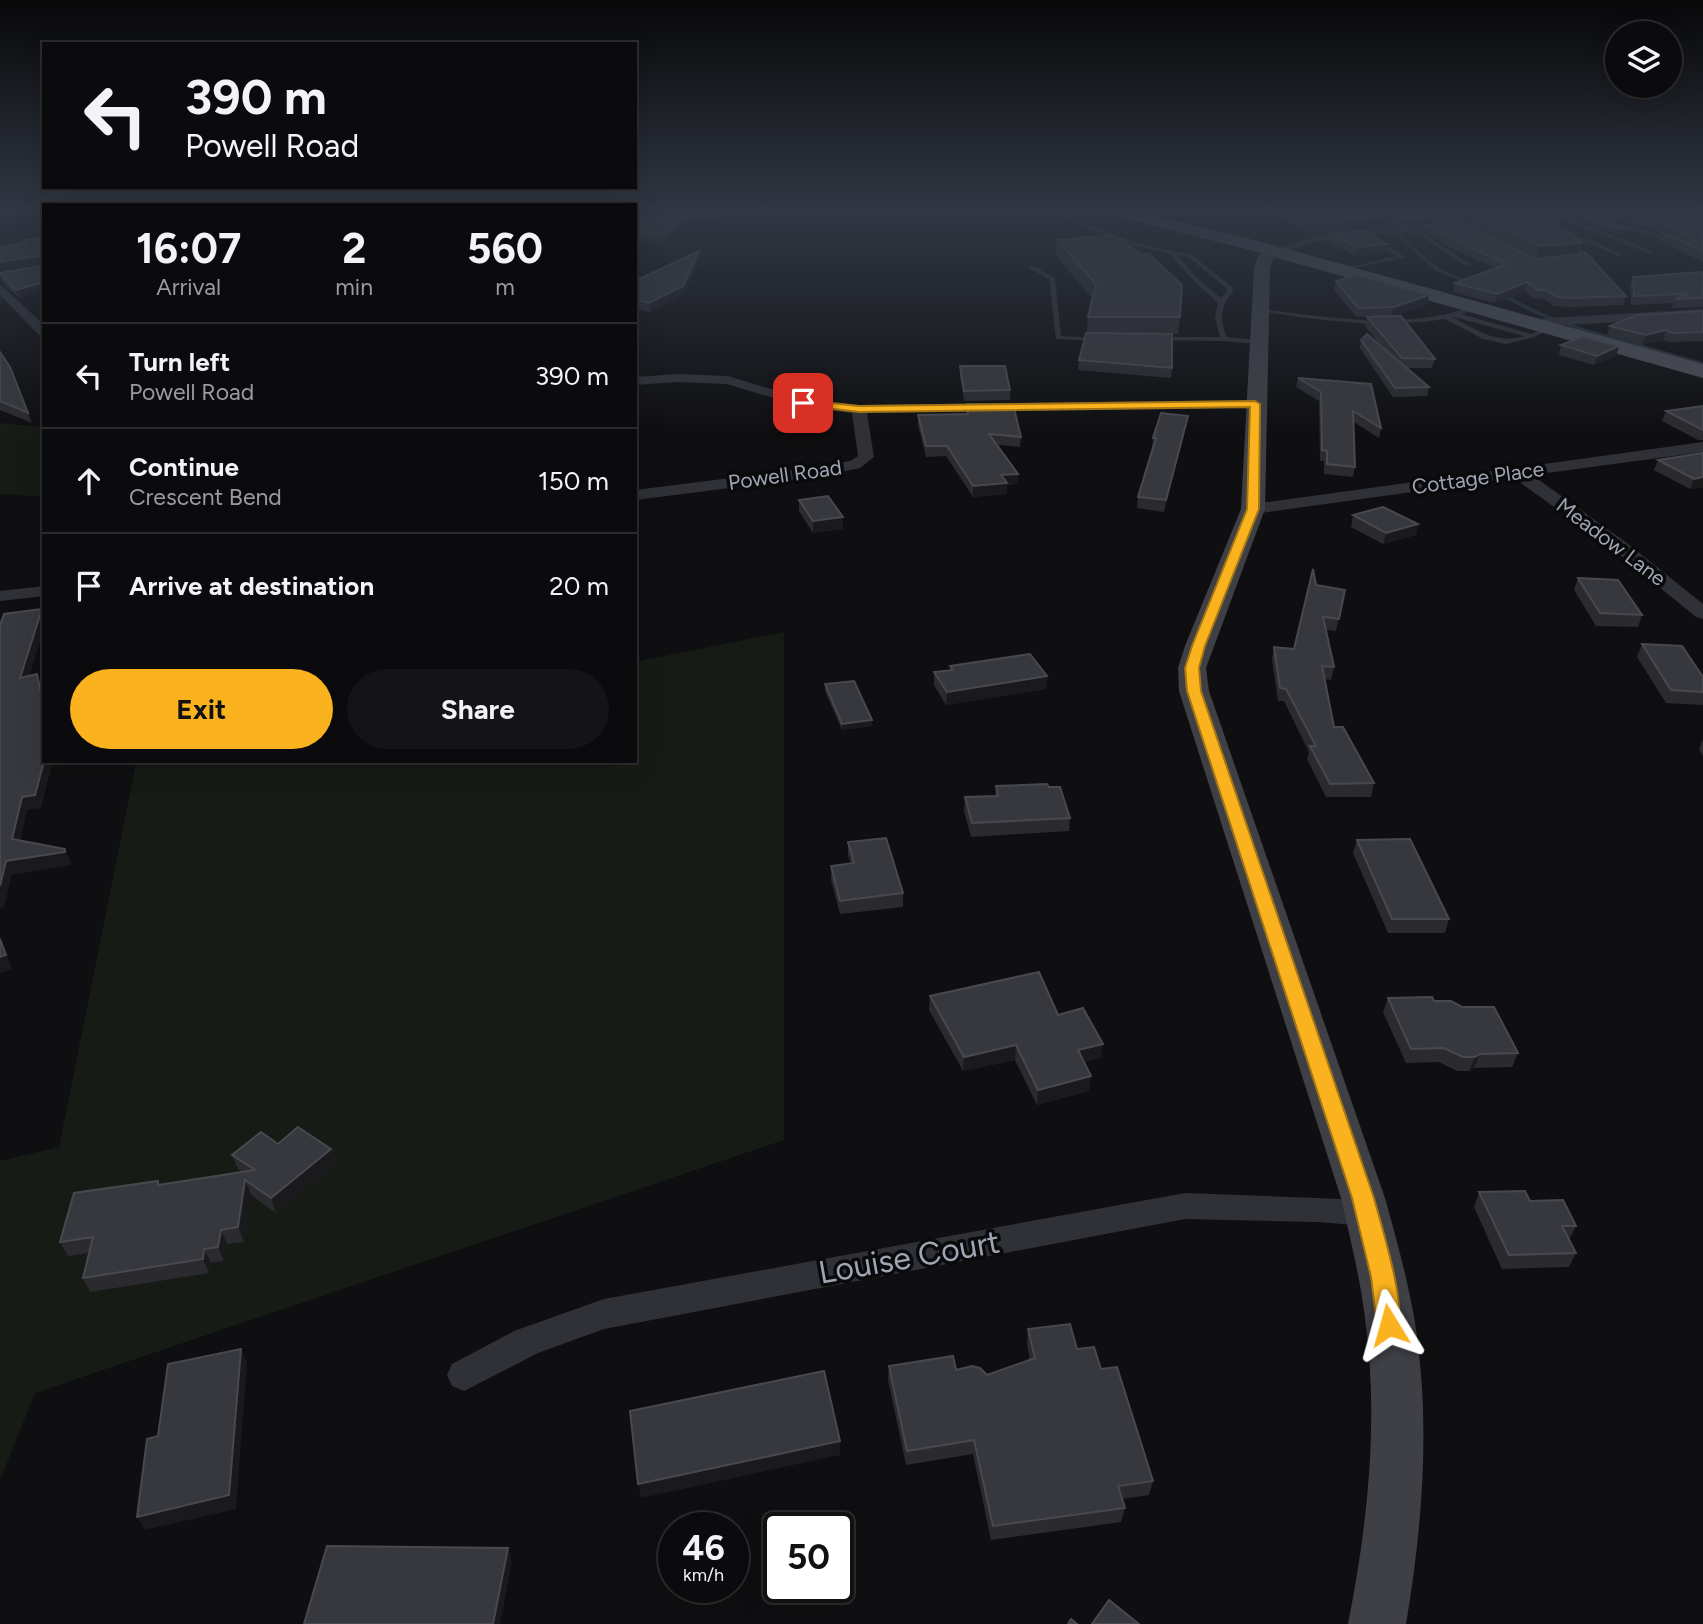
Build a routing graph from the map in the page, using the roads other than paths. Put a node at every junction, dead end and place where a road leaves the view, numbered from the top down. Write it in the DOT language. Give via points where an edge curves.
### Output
graph roads {
  1 [pos="1053,284"];
  2 [pos="1201,284"];
  3 [pos="1225,284"];
  4 [pos="1258,284"];
  5 [pos="1392,284"];
  6 [pos="0,288"];
  7 [pos="1220,300"];
  8 [pos="1476,307"];
  9 [pos="1703,313"];
  10 [pos="1456,315"];
  11 [pos="1444,316"];
  12 [pos="1546,326"];
  13 [pos="42,330"];
  14 [pos="1248,331"];
  15 [pos="1149,339"];
  16 [pos="1102,340"];
  17 [pos="1703,372"];
  18 [pos="637,381"];
  19 [pos="1255,404"];
  20 [pos="859,409"];
  21 [pos="1703,447"];
  22 [pos="1518,473"];
  23 [pos="637,495"];
  24 [pos="1253,509"];
  25 [pos="42,591"];
  26 [pos="0,596"];
  27 [pos="1703,613"];
  28 [pos="1367,1213"];
  29 [pos="464,1375"];
  30 [pos="1377,1624"];
  1 -- 16 [label="lane" via="1058,338"];
  2 -- 7 [label="lane"];
  3 -- 7 [label="lane" via="1230,292"];
  4 -- 14 [label="main road"];
  5 -- 8 [label="main road"];
  6 -- 13 [label="street"];
  7 -- 14 [label="lane" via="1220,331"];
  8 -- 10 [label="lane"];
  8 -- 12 [label="main road"];
  9 -- 12 [label="street"];
  10 -- 11 [label="lane"];
  10 -- 12 [label="lane"];
  11 -- 12 [label="lane" via="1500,343 1516,342"];
  11 -- 14 [label="lane"];
  12 -- 17 [label="main road"];
  14 -- 15 [label="lane"];
  14 -- 19 [label="main road"];
  18 -- 20 [label="street" via="728,380 803,403"];
  19 -- 20 [label="street"];
  19 -- 24 [label="main road"];
  20 -- 23 [label="street, Powell Road" via="866,457 855,465"];
  21 -- 22 [label="street, Cottage Place"];
  22 -- 24 [label="street, Cottage Place"];
  22 -- 27 [label="street, Meadow Lane" via="1622,547"];
  24 -- 28 [label="main road" via="1199,646 1192,668 1194,691"];
  25 -- 26 [label="street"];
  28 -- 29 [label="street, Louise Court" via="1185,1206 604,1314 526,1342"];
  28 -- 30 [label="main road" via="1383,1277 1395,1372 1397,1477"];
}
